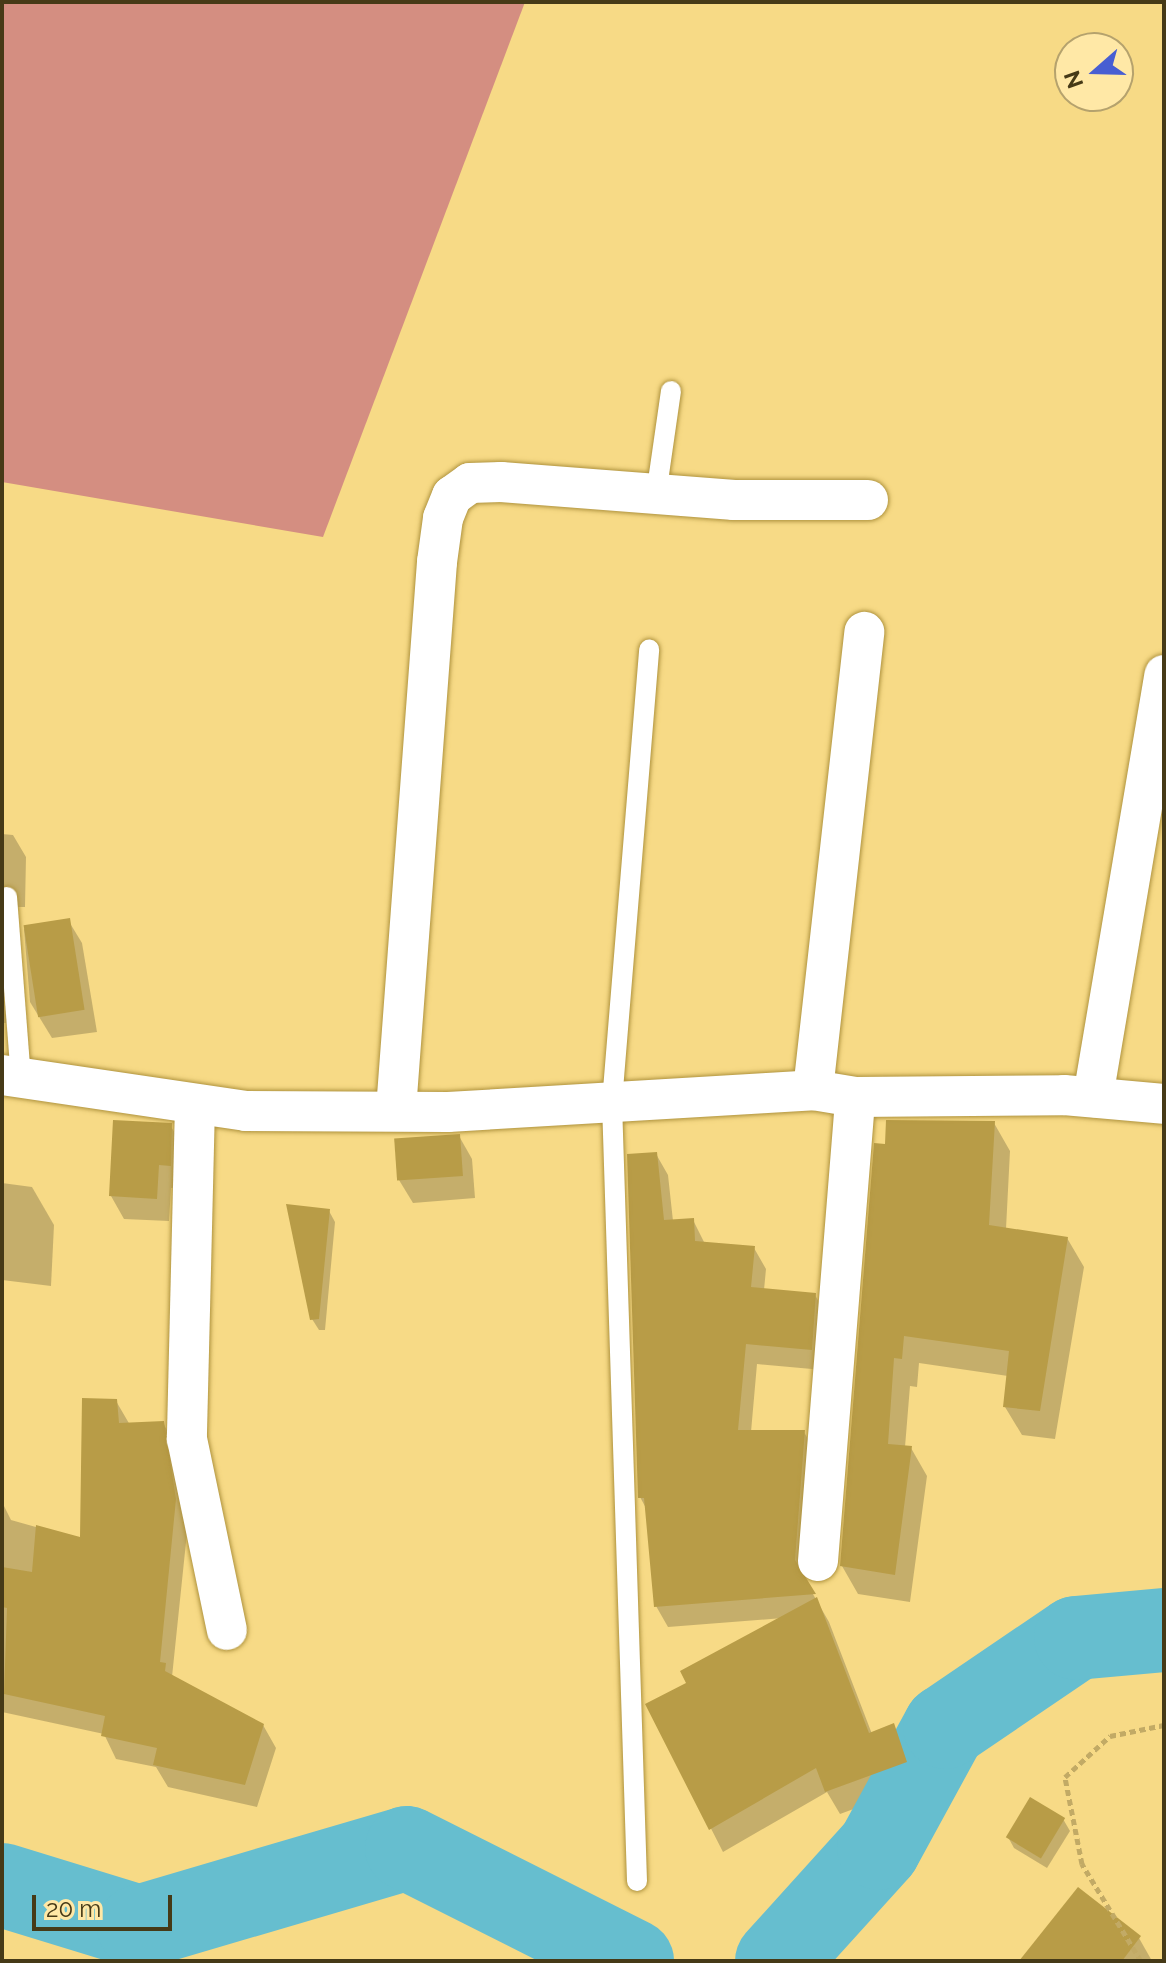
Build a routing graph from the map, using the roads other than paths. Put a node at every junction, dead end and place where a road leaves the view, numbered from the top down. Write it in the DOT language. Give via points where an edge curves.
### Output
graph roads {
  1 [pos="671,391"];
  2 [pos="656,495"];
  3 [pos="868,500"];
  4 [pos="864,632"];
  5 [pos="649,650"];
  6 [pos="1164,675"];
  7 [pos="7,897"];
  8 [pos="12,1076"];
  9 [pos="813,1090"];
  10 [pos="855,1097"];
  11 [pos="1093,1097"];
  12 [pos="612,1102"];
  13 [pos="1164,1104"];
  14 [pos="195,1105"];
  15 [pos="396,1110"];
  16 [pos="818,1561"];
  17 [pos="227,1630"];
  18 [pos="637,1881"];
  1 -- 2 [label="lane"];
  2 -- 3 [label="street"];
  2 -- 15 [label="street" via="501,482 470,483 452,496 437,562"];
  4 -- 9 [label="street"];
  5 -- 12 [label="lane"];
  6 -- 11 [label="street"];
  7 -- 8 [label="lane"];
  8 -- 14 [label="street"];
  9 -- 10 [label="street"];
  9 -- 12 [label="street"];
  10 -- 11 [label="street"];
  10 -- 16 [label="street"];
  11 -- 13 [label="street"];
  12 -- 15 [label="street"];
  12 -- 18 [label="lane"];
  14 -- 15 [label="street" via="246,1111"];
  14 -- 17 [label="street" via="187,1439"];
}
